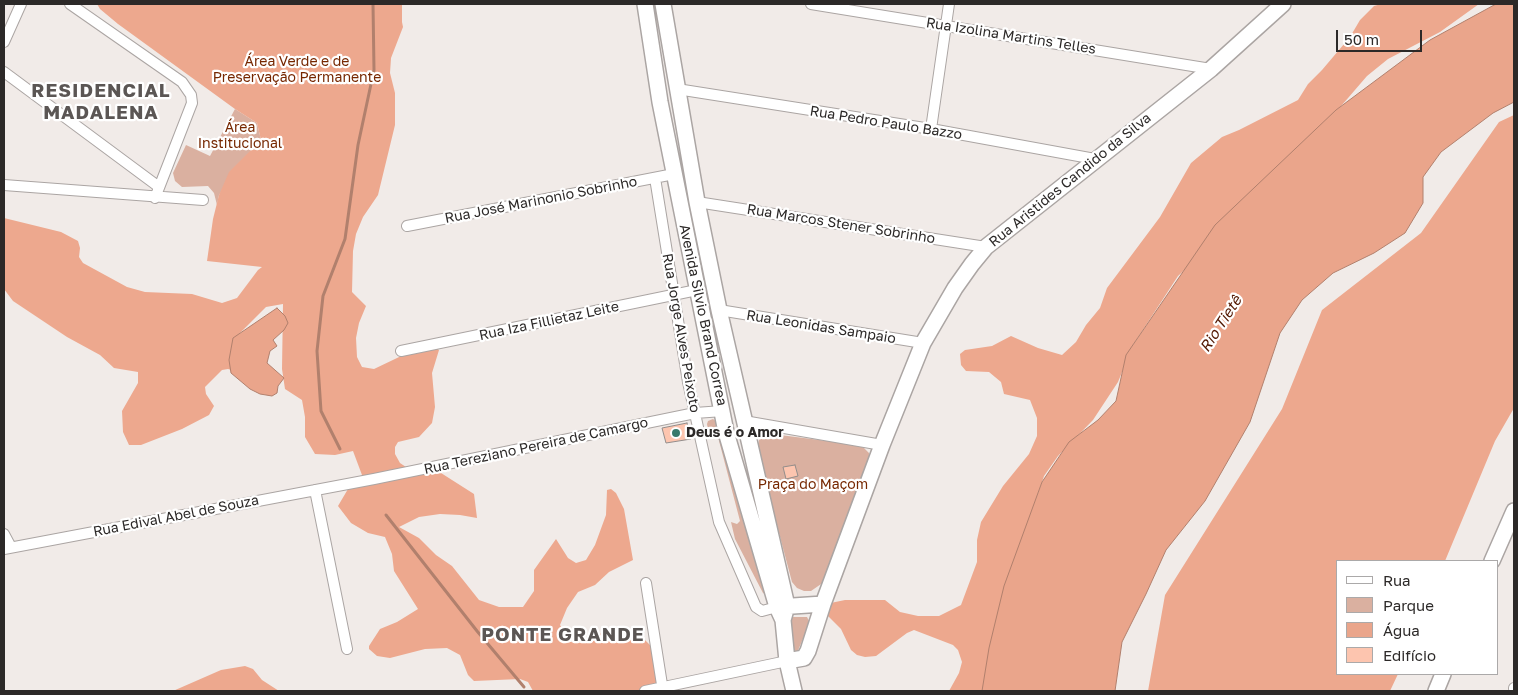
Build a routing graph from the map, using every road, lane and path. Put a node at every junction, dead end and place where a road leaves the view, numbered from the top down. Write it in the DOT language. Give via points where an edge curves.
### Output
graph roads {
  1 [pos="21,4"];
  2 [pos="645,4"];
  3 [pos="663,4"];
  4 [pos="811,4"];
  5 [pos="949,4"];
  6 [pos="1283,4"];
  7 [pos="76,5"];
  8 [pos="946,25"];
  9 [pos="4,42"];
  10 [pos="1210,69"];
  11 [pos="4,72"];
  12 [pos="677,90"];
  13 [pos="931,129"];
  14 [pos="1095,159"];
  15 [pos="674,174"];
  16 [pos="655,178"];
  17 [pos="4,185"];
  18 [pos="159,186"];
  19 [pos="155,198"];
  20 [pos="203,200"];
  21 [pos="697,202"];
  22 [pos="407,226"];
  23 [pos="986,247"];
  24 [pos="697,290"];
  25 [pos="673,295"];
  26 [pos="719,310"];
  27 [pos="923,343"];
  28 [pos="401,351"];
  29 [pos="722,410"];
  30 [pos="695,413"];
  31 [pos="744,421"];
  32 [pos="882,445"];
  33 [pos="349,484"];
  34 [pos="315,490"];
  35 [pos="1514,510"];
  36 [pos="4,534"];
  37 [pos="7,548"];
  38 [pos="1492,560"];
  39 [pos="646,583"];
  40 [pos="823,604"];
  41 [pos="782,611"];
  42 [pos="347,649"];
  43 [pos="787,661"];
  44 [pos="1443,675"];
  45 [pos="662,689"];
  46 [pos="645,691"];
  47 [pos="794,691"];
  48 [pos="1436,691"];
  1 -- 9 [label="street"];
  2 -- 15 [label="main road, Avenida Silvio Brand Correa"];
  3 -- 12 [label="main road, Avenida Silvio Brand Correa"];
  4 -- 8 [label="street, Rua Izolina Martins Telles"];
  5 -- 8 [label="street"];
  6 -- 10 [label="main road, Rua Aristides Candido da Silva"];
  7 -- 18 [label="street" via="189,90 192,103"];
  8 -- 10 [label="street, Rua Izolina Martins Telles"];
  8 -- 13 [label="street"];
  10 -- 14 [label="main road, Rua Aristides Candido da Silva"];
  11 -- 18 [label="street"];
  12 -- 13 [label="street, Rua Pedro Paulo Bazzo"];
  12 -- 21 [label="main road, Avenida Silvio Brand Correa"];
  13 -- 14 [label="street, Rua Pedro Paulo Bazzo"];
  14 -- 23 [label="main road, Rua Aristides Candido da Silva"];
  15 -- 16 [label="street, Rua José Marinonio Sobrinho"];
  15 -- 24 [label="main road, Avenida Silvio Brand Correa"];
  16 -- 22 [label="street, Rua José Marinonio Sobrinho"];
  16 -- 25 [label="street, Rua Jorge Alves Peixoto"];
  17 -- 19 [label="street"];
  18 -- 19 [label="street"];
  19 -- 20 [label="street"];
  21 -- 23 [label="street, Rua Marcos Stener Sobrinho"];
  21 -- 26 [label="main road, Avenida Silvio Brand Correa"];
  23 -- 27 [label="main road, Rua Aristides Candido da Silva" via="955,288"];
  24 -- 25 [label="street, Rua Iza Fillietaz Leite"];
  24 -- 29 [label="main road, Avenida Silvio Brand Correa"];
  25 -- 28 [label="street, Rua Iza Fillietaz Leite"];
  25 -- 30 [label="street, Rua Jorge Alves Peixoto"];
  26 -- 27 [label="street, Rua Leonidas Sampaio"];
  26 -- 31 [label="main road, Avenida Silvio Brand Correa"];
  27 -- 32 [label="main road, Rua Aristides Candido da Silva"];
  29 -- 30 [label="street, Rua Tereziano Pereira de Camargo"];
  29 -- 41 [label="main road, Avenida Silvio Brand Correa"];
  30 -- 33 [label="street, Rua Tereziano Pereira de Camargo"];
  30 -- 41 [label="street, Rua Jorge Alves Peixoto" via="719,522 756,608"];
  31 -- 32 [label="street"];
  31 -- 41 [label="main road, Avenida Silvio Brand Correa"];
  32 -- 40 [label="main road, Rua Aristides Candido da Silva"];
  33 -- 34 [label="street, Rua Edival Abel de Souza"];
  34 -- 37 [label="street, Rua Edival Abel de Souza"];
  34 -- 42 [label="street"];
  35 -- 38 [label="main road"];
  36 -- 37 [label="street"];
  39 -- 45 [label="street"];
  40 -- 41 [label="main road"];
  40 -- 43 [label="main road, Rua Aristides Candido da Silva" via="804,658"];
  41 -- 43 [label="main road"];
  43 -- 45 [label="street"];
  43 -- 47 [label="main road"];
  44 -- 48 [label="main road"];
  45 -- 46 [label="street"];
}
